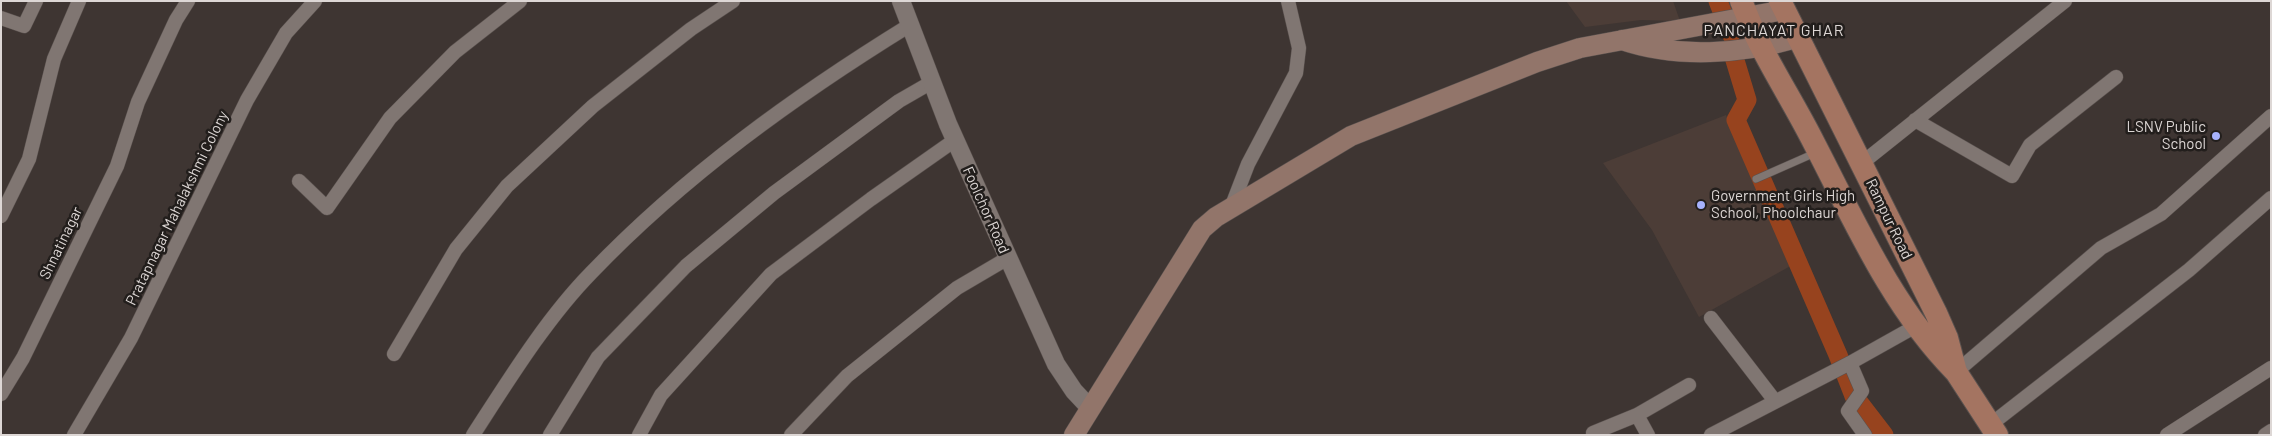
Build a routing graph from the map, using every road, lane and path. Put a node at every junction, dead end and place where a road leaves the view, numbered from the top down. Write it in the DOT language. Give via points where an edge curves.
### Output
graph roads {
  1 [pos="36,1"];
  2 [pos="79,1"];
  3 [pos="188,1"];
  4 [pos="315,1"];
  5 [pos="520,1"];
  6 [pos="733,1"];
  7 [pos="901,1"];
  8 [pos="1288,1"];
  9 [pos="2065,1"];
  10 [pos="1783,4"];
  11 [pos="1744,9"];
  12 [pos="1,18"];
  13 [pos="910,25"];
  14 [pos="1798,38"];
  15 [pos="1622,40"];
  16 [pos="1762,48"];
  17 [pos="2116,77"];
  18 [pos="932,82"];
  19 [pos="2271,116"];
  20 [pos="1915,120"];
  21 [pos="955,140"];
  22 [pos="1819,151"];
  23 [pos="1862,163"];
  24 [pos="1756,179"];
  25 [pos="299,181"];
  26 [pos="2271,198"];
  27 [pos="1231,208"];
  28 [pos="1,216"];
  29 [pos="1008,258"];
  30 [pos="1711,318"];
  31 [pos="1916,326"];
  32 [pos="394,354"];
  33 [pos="1850,363"];
  34 [pos="2271,368"];
  35 [pos="1956,372"];
  36 [pos="1689,385"];
  37 [pos="1,394"];
  38 [pos="1775,401"];
  39 [pos="1090,408"];
  40 [pos="1636,415"];
  41 [pos="1994,430"];
  42 [pos="2271,431"];
  43 [pos="1593,433"];
  44 [pos="74,435"];
  45 [pos="473,435"];
  46 [pos="550,435"];
  47 [pos="639,435"];
  48 [pos="791,435"];
  49 [pos="1074,435"];
  50 [pos="1648,435"];
  51 [pos="1711,435"];
  52 [pos="1865,435"];
  53 [pos="2167,435"];
  54 [pos="2265,435"];
  1 -- 12 [label="street" via="24,26"];
  2 -- 28 [label="street" via="54,58 29,159"];
  3 -- 37 [label="street, Shnatinagar" via="138,102 117,166 23,358"];
  4 -- 44 [label="street, Pratapnagar Mahalakshmi Colony" via="286,33 247,100 131,338"];
  5 -- 25 [label="street" via="455,52 390,118 327,208"];
  6 -- 32 [label="street" via="691,29 593,106 507,186 456,249"];
  7 -- 13 [label="street, Foolchor Road"];
  8 -- 27 [label="street" via="1299,48 1296,73 1248,164"];
  9 -- 20 [label="street"];
  10 -- 11 [label="main road"];
  10 -- 14 [label="main road, Rampur Road"];
  11 -- 15 [label="main road"];
  11 -- 16 [label="main road"];
  13 -- 18 [label="street, Foolchor Road"];
  13 -- 45 [label="street" via="778,112 672,195 590,274 528,351"];
  14 -- 16 [label="main road"];
  14 -- 23 [label="main road, Rampur Road"];
  15 -- 16 [label="main road" via="1650,50 1716,52"];
  15 -- 27 [label="main road" via="1580,48 1537,62 1351,136"];
  16 -- 22 [label="main road"];
  17 -- 20 [label="street" via="2030,145 2012,176"];
  18 -- 21 [label="street, Foolchor Road"];
  18 -- 46 [label="street" via="899,101 774,193 686,266 598,358"];
  19 -- 35 [label="street" via="2161,214 2101,248"];
  20 -- 23 [label="street"];
  21 -- 29 [label="street, Foolchor Road"];
  21 -- 47 [label="street" via="771,274 661,395"];
  22 -- 24 [label="lane"];
  22 -- 31 [label="main road" via="1880,268"];
  23 -- 35 [label="main road, Rampur Road" via="1948,338"];
  26 -- 41 [label="street" via="2189,270"];
  27 -- 39 [label="main road" via="1202,229"];
  29 -- 39 [label="street, Foolchor Road" via="1056,364"];
  29 -- 48 [label="street" via="957,288 847,376"];
  30 -- 38 [label="street"];
  31 -- 33 [label="street"];
  31 -- 35 [label="main road" via="1930,346"];
  33 -- 38 [label="street"];
  33 -- 52 [label="street" via="1862,391 1848,411"];
  34 -- 53 [label="street"];
  35 -- 41 [label="main road, Rampur Road"];
  36 -- 40 [label="street"];
  38 -- 51 [label="street"];
  39 -- 49 [label="main road"];
  40 -- 43 [label="street"];
  40 -- 50 [label="street"];
  42 -- 54 [label="street"];
}
